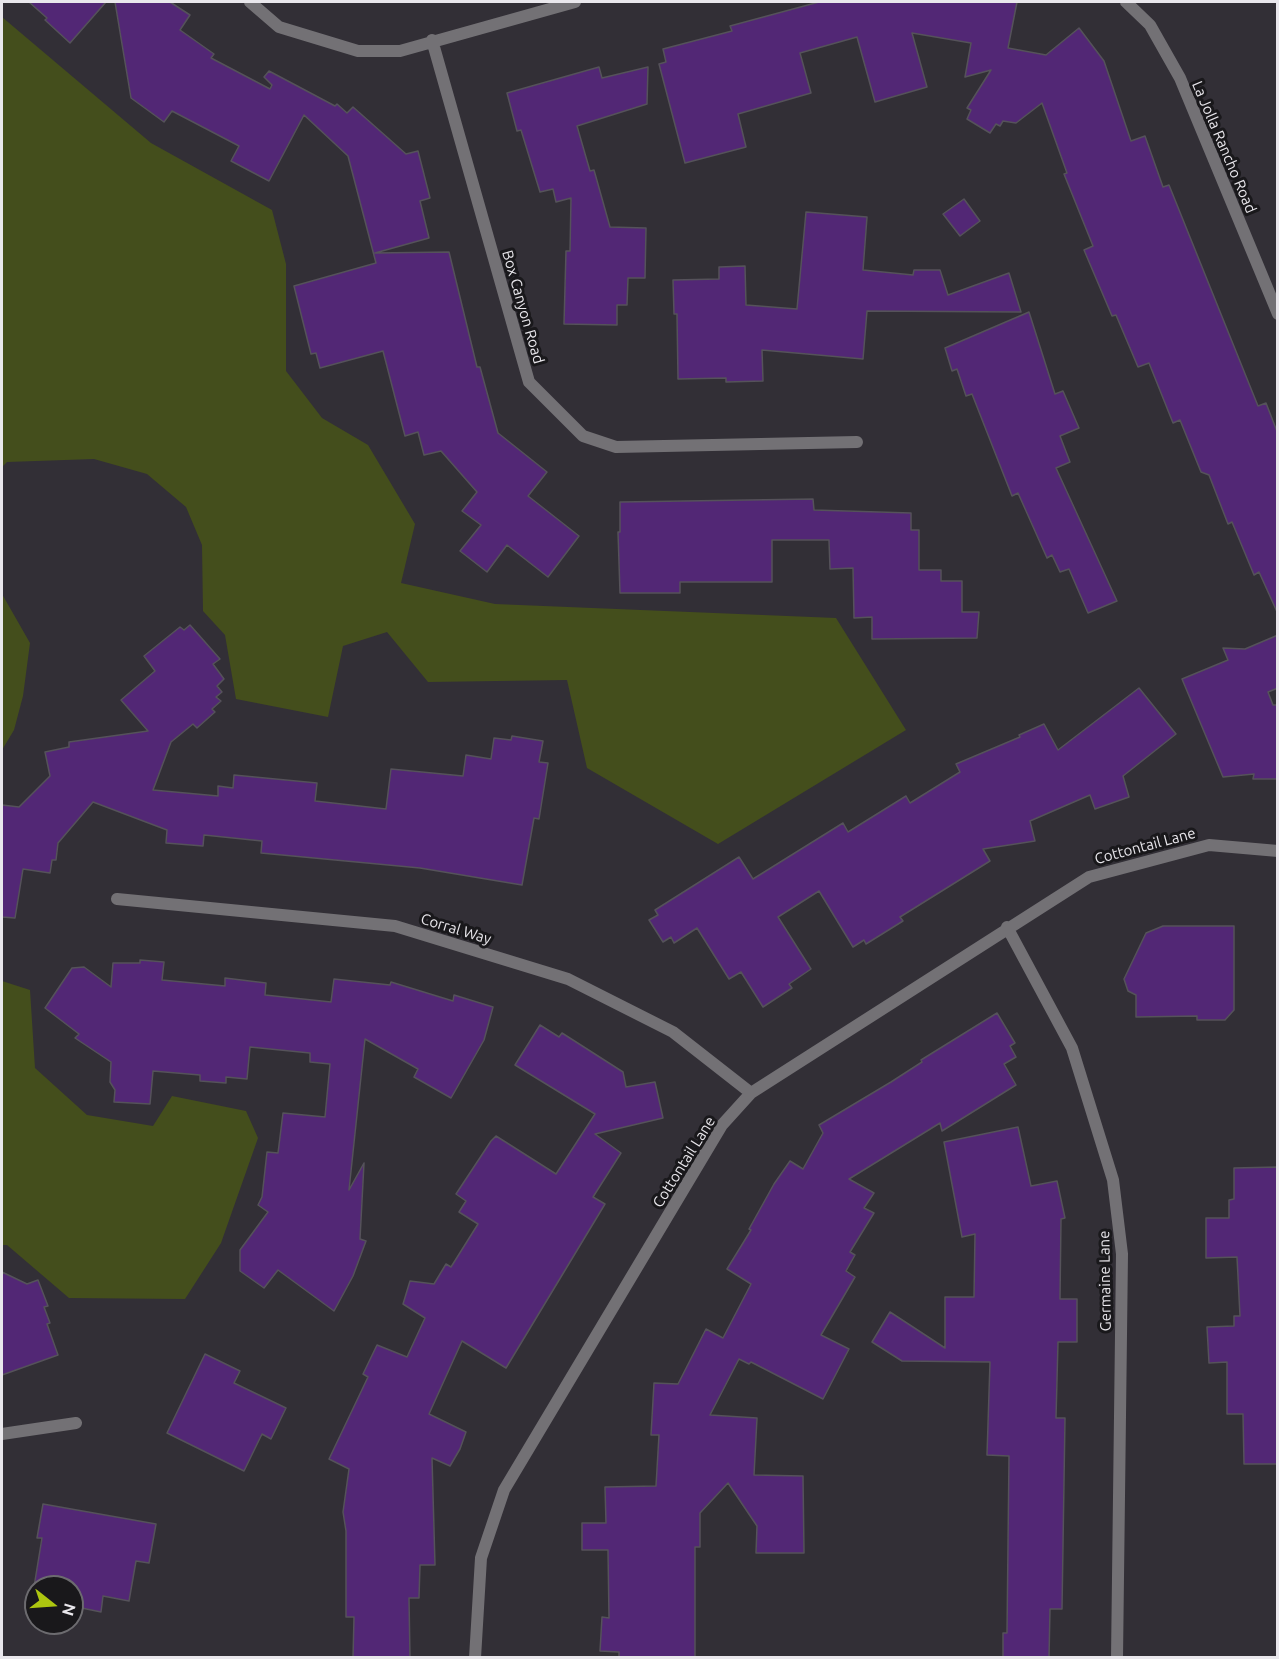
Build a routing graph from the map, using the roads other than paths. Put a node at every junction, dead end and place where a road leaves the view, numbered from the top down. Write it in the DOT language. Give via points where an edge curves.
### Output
graph roads {
  1 [pos="250,2"];
  2 [pos="575,2"];
  3 [pos="1126,2"];
  4 [pos="432,40"];
  5 [pos="1278,314"];
  6 [pos="857,442"];
  7 [pos="1278,851"];
  8 [pos="117,899"];
  9 [pos="1007,927"];
  10 [pos="751,1093"];
  11 [pos="76,1423"];
  12 [pos="2,1434"];
  13 [pos="475,1658"];
  14 [pos="1117,1658"];
  1 -- 4 [label="street" via="279,27 358,51 400,51"];
  2 -- 4 [label="street"];
  3 -- 5 [label="street, La Jolla Rancho Road" via="1150,25 1180,78"];
  4 -- 6 [label="street, Box Canyon Road" via="529,382 583,436 616,447"];
  7 -- 9 [label="street, Cottontail Lane" via="1209,845 1089,877"];
  8 -- 10 [label="street, Corral Way" via="395,926 568,979 673,1032"];
  9 -- 10 [label="street, Cottontail Lane"];
  9 -- 14 [label="street, Germaine Lane" via="1072,1048 1113,1180 1122,1254"];
  10 -- 13 [label="street, Cottontail Lane" via="722,1125 504,1490 481,1558"];
  11 -- 12 [label="street"];
}
